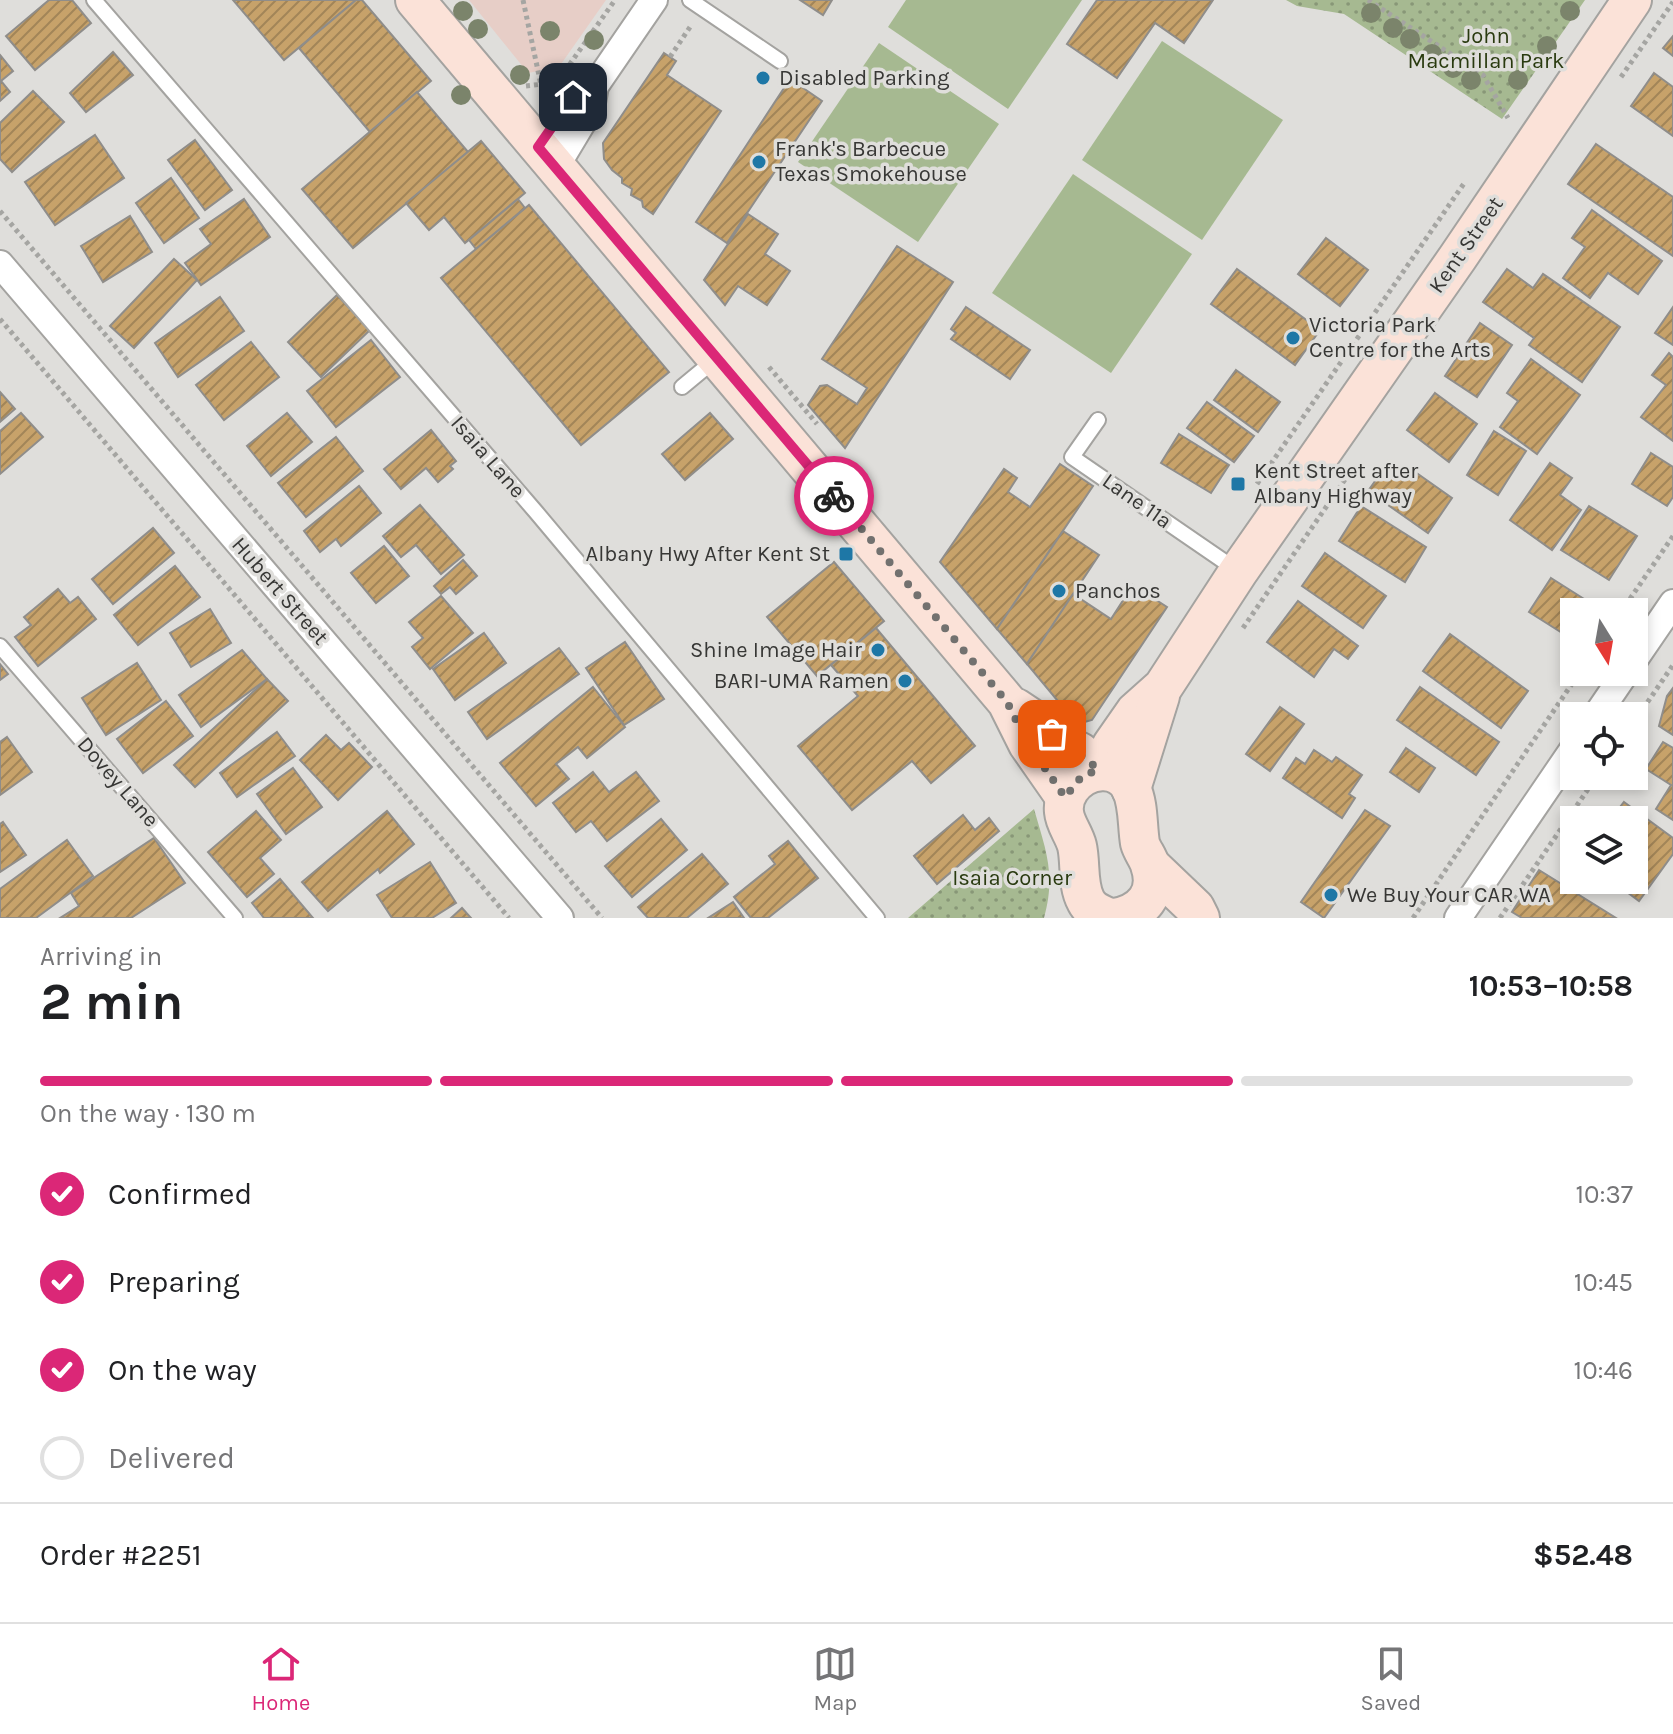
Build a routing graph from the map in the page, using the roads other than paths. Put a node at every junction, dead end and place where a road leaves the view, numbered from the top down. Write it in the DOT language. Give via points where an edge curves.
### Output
graph roads {
  1 [pos="94,0"];
  2 [pos="415,0"];
  3 [pos="654,0"];
  4 [pos="1632,0"];
  5 [pos="696,4"];
  6 [pos="780,61"];
  7 [pos="546,157"];
  8 [pos="0,264"];
  9 [pos="717,358"];
  10 [pos="682,387"];
  11 [pos="1098,420"];
  12 [pos="1238,572"];
  13 [pos="1673,603"];
  14 [pos="1648,640"];
  15 [pos="0,646"];
  16 [pos="1163,687"];
  17 [pos="1007,702"];
  18 [pos="1560,769"];
  19 [pos="1098,770"];
  20 [pos="1131,789"];
  21 [pos="1065,797"];
  22 [pos="1151,866"];
  23 [pos="1077,902"];
  24 [pos="1125,917"];
  25 [pos="235,918"];
  26 [pos="560,918"];
  27 [pos="877,918"];
  28 [pos="1200,918"];
  29 [pos="1458,918"];
  1 -- 27 [label="lane, Isaia Lane" via="536,512"];
  2 -- 7 [label="main road"];
  3 -- 7 [label="street" via="595,86 591,108"];
  4 -- 12 [label="main road, Kent Street"];
  5 -- 6 [label="lane"];
  7 -- 9 [label="main road"];
  8 -- 26 [label="street, Hubert Street"];
  9 -- 10 [label="lane"];
  9 -- 17 [label="main road"];
  11 -- 12 [label="lane, Lane 11a" via="1072,457"];
  12 -- 16 [label="main road, Kent Street"];
  13 -- 14 [label="street"];
  15 -- 25 [label="lane, Dovey Lane"];
  16 -- 19 [label="main road, Kent Street" via="1135,712"];
  16 -- 20 [label="main road, Kent Street"];
  17 -- 19 [label="main road"];
  17 -- 21 [label="main road"];
  18 -- 29 [label="street"];
  19 -- 20 [label="main road" via="1112,772"];
  19 -- 21 [label="main road" via="1082,776"];
  20 -- 22 [label="main road" via="1142,849"];
  21 -- 23 [label="main road" via="1063,809 1076,842"];
  22 -- 24 [label="main road" via="1152,888 1146,902"];
  22 -- 28 [label="main road"];
  23 -- 24 [label="main road"];
}
